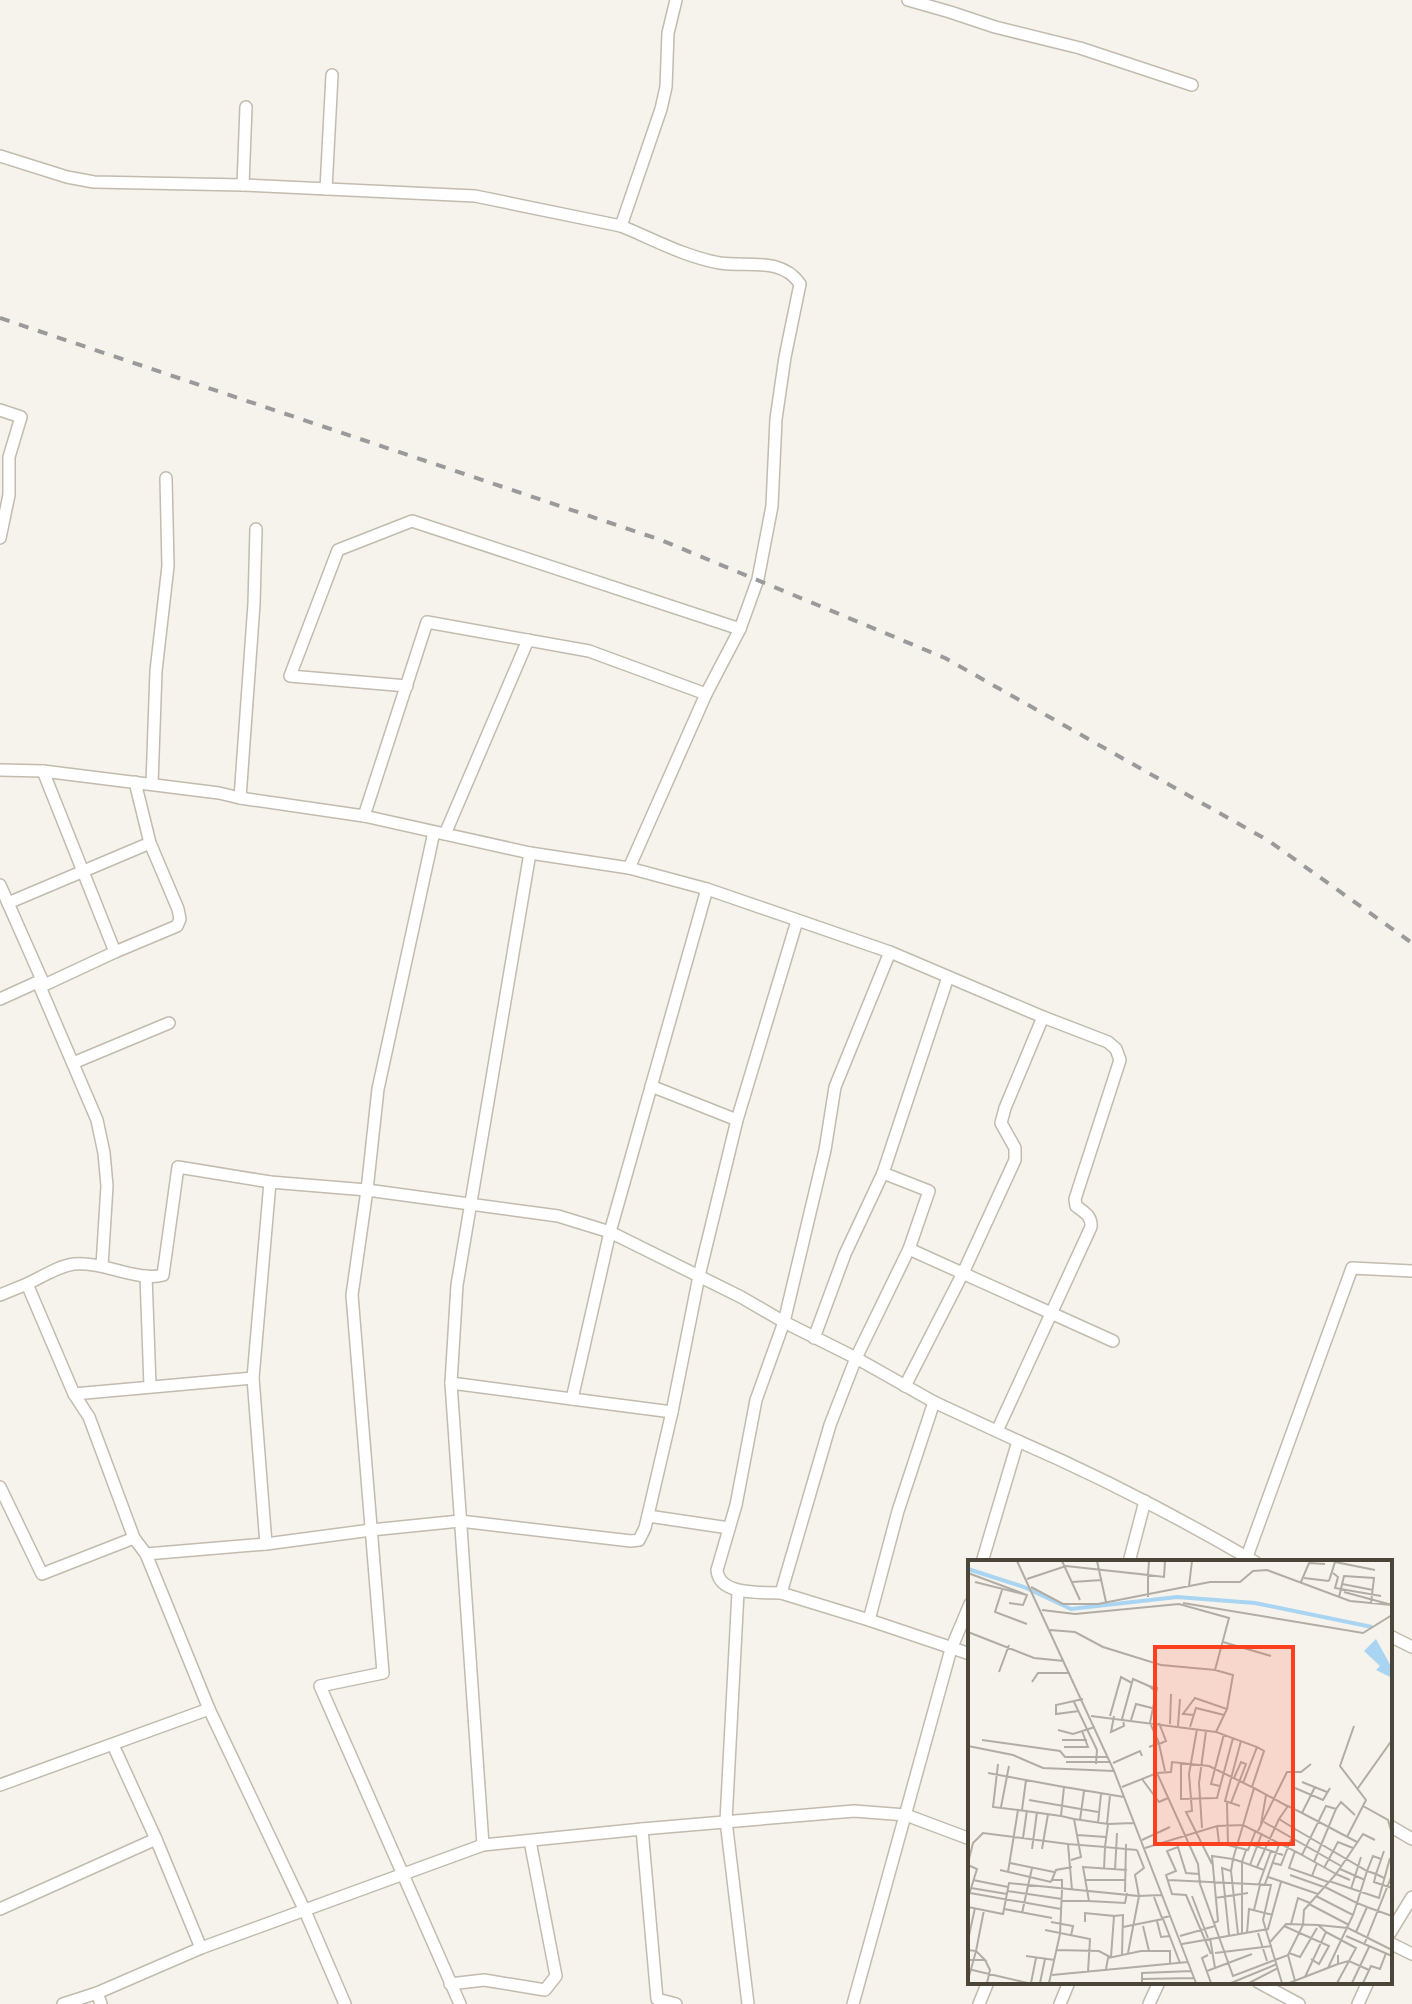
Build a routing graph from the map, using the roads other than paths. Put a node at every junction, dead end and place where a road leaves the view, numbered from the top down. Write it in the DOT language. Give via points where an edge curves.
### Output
graph roads {
  1 [pos="676,0"];
  2 [pos="908,0"];
  3 [pos="332,75"];
  4 [pos="1192,85"];
  5 [pos="246,107"];
  6 [pos="0,156"];
  7 [pos="243,185"];
  8 [pos="326,189"];
  9 [pos="621,226"];
  10 [pos="0,410"];
  11 [pos="4,454"];
  12 [pos="166,478"];
  13 [pos="256,529"];
  14 [pos="0,538"];
  15 [pos="740,629"];
  16 [pos="528,640"];
  17 [pos="407,686"];
  18 [pos="706,694"];
  19 [pos="0,770"];
  20 [pos="43,771"];
  21 [pos="135,782"];
  22 [pos="152,784"];
  23 [pos="240,798"];
  24 [pos="364,816"];
  25 [pos="440,833"];
  26 [pos="150,843"];
  27 [pos="530,853"];
  28 [pos="629,868"];
  29 [pos="83,872"];
  30 [pos="0,885"];
  31 [pos="707,889"];
  32 [pos="8,903"];
  33 [pos="797,921"];
  34 [pos="115,952"];
  35 [pos="890,952"];
  36 [pos="948,977"];
  37 [pos="0,999"];
  38 [pos="1043,1017"];
  39 [pos="169,1023"];
  40 [pos="73,1063"];
  41 [pos="651,1086"];
  42 [pos="737,1120"];
  43 [pos="883,1173"];
  44 [pos="270,1182"];
  45 [pos="367,1190"];
  46 [pos="470,1204"];
  47 [pos="610,1232"];
  48 [pos="909,1249"];
  49 [pos="102,1266"];
  50 [pos="1412,1271"];
  51 [pos="963,1273"];
  52 [pos="146,1276"];
  53 [pos="699,1276"];
  54 [pos="27,1284"];
  55 [pos="0,1295"];
  56 [pos="1052,1313"];
  57 [pos="784,1322"];
  58 [pos="814,1338"];
  59 [pos="1113,1341"];
  60 [pos="856,1358"];
  61 [pos="253,1378"];
  62 [pos="451,1383"];
  63 [pos="150,1386"];
  64 [pos="905,1386"];
  65 [pos="74,1394"];
  66 [pos="572,1399"];
  67 [pos="934,1402"];
  68 [pos="672,1412"];
  69 [pos="997,1431"];
  70 [pos="1018,1441"];
  71 [pos="0,1487"];
  72 [pos="1145,1501"];
  73 [pos="648,1516"];
  74 [pos="460,1521"];
  75 [pos="729,1528"];
  76 [pos="371,1530"];
  77 [pos="134,1538"];
  78 [pos="266,1544"];
  79 [pos="146,1554"];
  80 [pos="983,1560"];
  81 [pos="1130,1560"];
  82 [pos="1249,1560"];
  83 [pos="738,1592"];
  84 [pos="781,1593"];
  85 [pos="968,1609"];
  86 [pos="869,1620"];
  87 [pos="1392,1637"];
  88 [pos="1412,1647"];
  89 [pos="951,1649"];
  90 [pos="968,1653"];
  91 [pos="209,1709"];
  92 [pos="113,1745"];
  93 [pos="0,1785"];
  94 [pos="906,1815"];
  95 [pos="726,1821"];
  96 [pos="1392,1827"];
  97 [pos="642,1829"];
  98 [pos="968,1838"];
  99 [pos="156,1839"];
  100 [pos="1412,1839"];
  101 [pos="530,1841"];
  102 [pos="483,1845"];
  103 [pos="403,1874"];
  104 [pos="1412,1897"];
  105 [pos="0,1909"];
  106 [pos="305,1911"];
  107 [pos="1392,1930"];
  108 [pos="1392,1944"];
  109 [pos="201,1948"];
  110 [pos="1412,1954"];
  111 [pos="450,1984"];
  112 [pos="987,1984"];
  113 [pos="1068,1984"];
  114 [pos="1158,1984"];
  115 [pos="1262,1984"];
  116 [pos="1367,1984"];
  117 [pos="1277,1992"];
  118 [pos="99,1998"];
  119 [pos="63,2004"];
  120 [pos="345,2004"];
  121 [pos="460,2004"];
  122 [pos="676,2004"];
  123 [pos="748,2004"];
  124 [pos="853,2004"];
  125 [pos="979,2004"];
  126 [pos="1060,2004"];
  127 [pos="1149,2004"];
  128 [pos="1271,2004"];
  129 [pos="1299,2004"];
  130 [pos="1358,2004"];
  1 -- 9 [label="street" via="661,109"];
  2 -- 4 [label="street"];
  3 -- 8 [label="street"];
  5 -- 7 [label="street"];
  6 -- 7 [label="street" via="94,182"];
  7 -- 8 [label="street"];
  8 -- 9 [label="street" via="475,196"];
  9 -- 15 [label="street" via="694,257 780,267 800,284 776,419 772,506 758,579"];
  10 -- 11 [label="street" via="21,417"];
  11 -- 14 [label="street" via="9,495"];
  12 -- 22 [label="street" via="168,566 156,671"];
  13 -- 23 [label="street"];
  15 -- 17 [label="street" via="412,521 338,550 290,676"];
  15 -- 18 [label="street"];
  16 -- 17 [label="street" via="427,622"];
  16 -- 18 [label="street" via="589,651"];
  16 -- 25 [label="street"];
  17 -- 24 [label="street"];
  18 -- 28 [label="street"];
  19 -- 20 [label="street"];
  20 -- 21 [label="street"];
  20 -- 29 [label="street"];
  21 -- 22 [label="street"];
  21 -- 26 [label="street"];
  22 -- 23 [label="street"];
  23 -- 24 [label="street"];
  24 -- 25 [label="street"];
  25 -- 27 [label="street"];
  25 -- 45 [label="street" via="378,1089"];
  26 -- 29 [label="street"];
  26 -- 34 [label="street" via="180,919 177,926"];
  27 -- 28 [label="street"];
  27 -- 46 [label="street"];
  28 -- 31 [label="street"];
  29 -- 32 [label="street"];
  29 -- 34 [label="street"];
  30 -- 32 [label="street"];
  31 -- 33 [label="street"];
  31 -- 41 [label="street"];
  32 -- 37 [label="street" via="42,980"];
  33 -- 35 [label="street"];
  33 -- 42 [label="street"];
  34 -- 40 [label="street" via="40,987"];
  35 -- 36 [label="street"];
  35 -- 57 [label="street" via="835,1087"];
  36 -- 38 [label="street"];
  36 -- 43 [label="street"];
  38 -- 51 [label="street" via="1001,1123 1015,1148 1015,1160"];
  38 -- 56 [label="street" via="1108,1042 1120,1060 1075,1199 1092,1220 1091,1227"];
  39 -- 40 [label="street"];
  40 -- 49 [label="street" via="97,1120 104,1153"];
  41 -- 42 [label="street"];
  41 -- 47 [label="street"];
  42 -- 53 [label="street"];
  43 -- 48 [label="street" via="929,1191"];
  43 -- 58 [label="street"];
  44 -- 45 [label="street"];
  44 -- 52 [label="street" via="178,1167 163,1275"];
  44 -- 61 [label="street"];
  45 -- 46 [label="street"];
  45 -- 76 [label="street" via="352,1295"];
  46 -- 47 [label="street" via="558,1216"];
  46 -- 62 [label="street" via="457,1285"];
  47 -- 53 [label="street"];
  47 -- 66 [label="street"];
  48 -- 51 [label="street"];
  48 -- 60 [label="street"];
  49 -- 52 [label="street"];
  49 -- 54 [label="street" via="66,1266"];
  50 -- 82 [label="street" via="1352,1268"];
  51 -- 56 [label="street"];
  51 -- 64 [label="street"];
  52 -- 63 [label="street"];
  53 -- 57 [label="street"];
  53 -- 68 [label="street"];
  54 -- 55 [label="street"];
  54 -- 65 [label="street"];
  56 -- 59 [label="street"];
  56 -- 69 [label="street"];
  57 -- 58 [label="street"];
  57 -- 75 [label="street" via="756,1400"];
  58 -- 60 [label="street"];
  60 -- 64 [label="street"];
  60 -- 84 [label="street" via="830,1425"];
  61 -- 63 [label="street"];
  61 -- 78 [label="street"];
  62 -- 66 [label="street"];
  62 -- 74 [label="street"];
  63 -- 65 [label="street"];
  64 -- 67 [label="street"];
  65 -- 77 [label="street" via="89,1417"];
  66 -- 68 [label="street"];
  67 -- 69 [label="street"];
  67 -- 86 [label="street"];
  68 -- 73 [label="street"];
  69 -- 70 [label="street"];
  70 -- 72 [label="street"];
  70 -- 80 [label="street"];
  71 -- 77 [label="street" via="42,1574"];
  72 -- 81 [label="street"];
  72 -- 82 [label="street"];
  73 -- 74 [label="street" via="639,1540 631,1541"];
  73 -- 75 [label="street"];
  74 -- 76 [label="street"];
  74 -- 102 [label="street"];
  75 -- 83 [label="street" via="716,1575"];
  76 -- 78 [label="street"];
  76 -- 103 [label="street" via="383,1673 320,1686"];
  77 -- 79 [label="street"];
  78 -- 79 [label="street"];
  79 -- 91 [label="street"];
  83 -- 84 [label="street"];
  83 -- 95 [label="street"];
  84 -- 86 [label="street"];
  85 -- 89 [label="street"];
  86 -- 89 [label="street"];
  87 -- 88 [label="street"];
  89 -- 90 [label="street"];
  89 -- 94 [label="street"];
  91 -- 92 [label="street"];
  91 -- 106 [label="street"];
  92 -- 93 [label="street"];
  92 -- 99 [label="street"];
  94 -- 95 [label="street" via="854,1811"];
  94 -- 98 [label="street"];
  94 -- 124 [label="street"];
  95 -- 97 [label="street"];
  95 -- 123 [label="street"];
  96 -- 100 [label="street"];
  97 -- 101 [label="street"];
  97 -- 122 [label="street" via="657,1999"];
  99 -- 105 [label="street"];
  99 -- 109 [label="street"];
  101 -- 102 [label="street"];
  101 -- 111 [label="street" via="556,1976 545,1990 484,1980"];
  102 -- 103 [label="street"];
  103 -- 106 [label="street"];
  103 -- 111 [label="street"];
  104 -- 107 [label="street"];
  106 -- 109 [label="street"];
  106 -- 120 [label="street"];
  108 -- 110 [label="street"];
  109 -- 118 [label="street"];
  111 -- 121 [label="street"];
  112 -- 125 [label="street"];
  113 -- 126 [label="street"];
  114 -- 127 [label="street"];
  115 -- 117 [label="street"];
  116 -- 130 [label="street"];
  117 -- 128 [label="street"];
  117 -- 129 [label="street"];
  118 -- 119 [label="street"];
}
